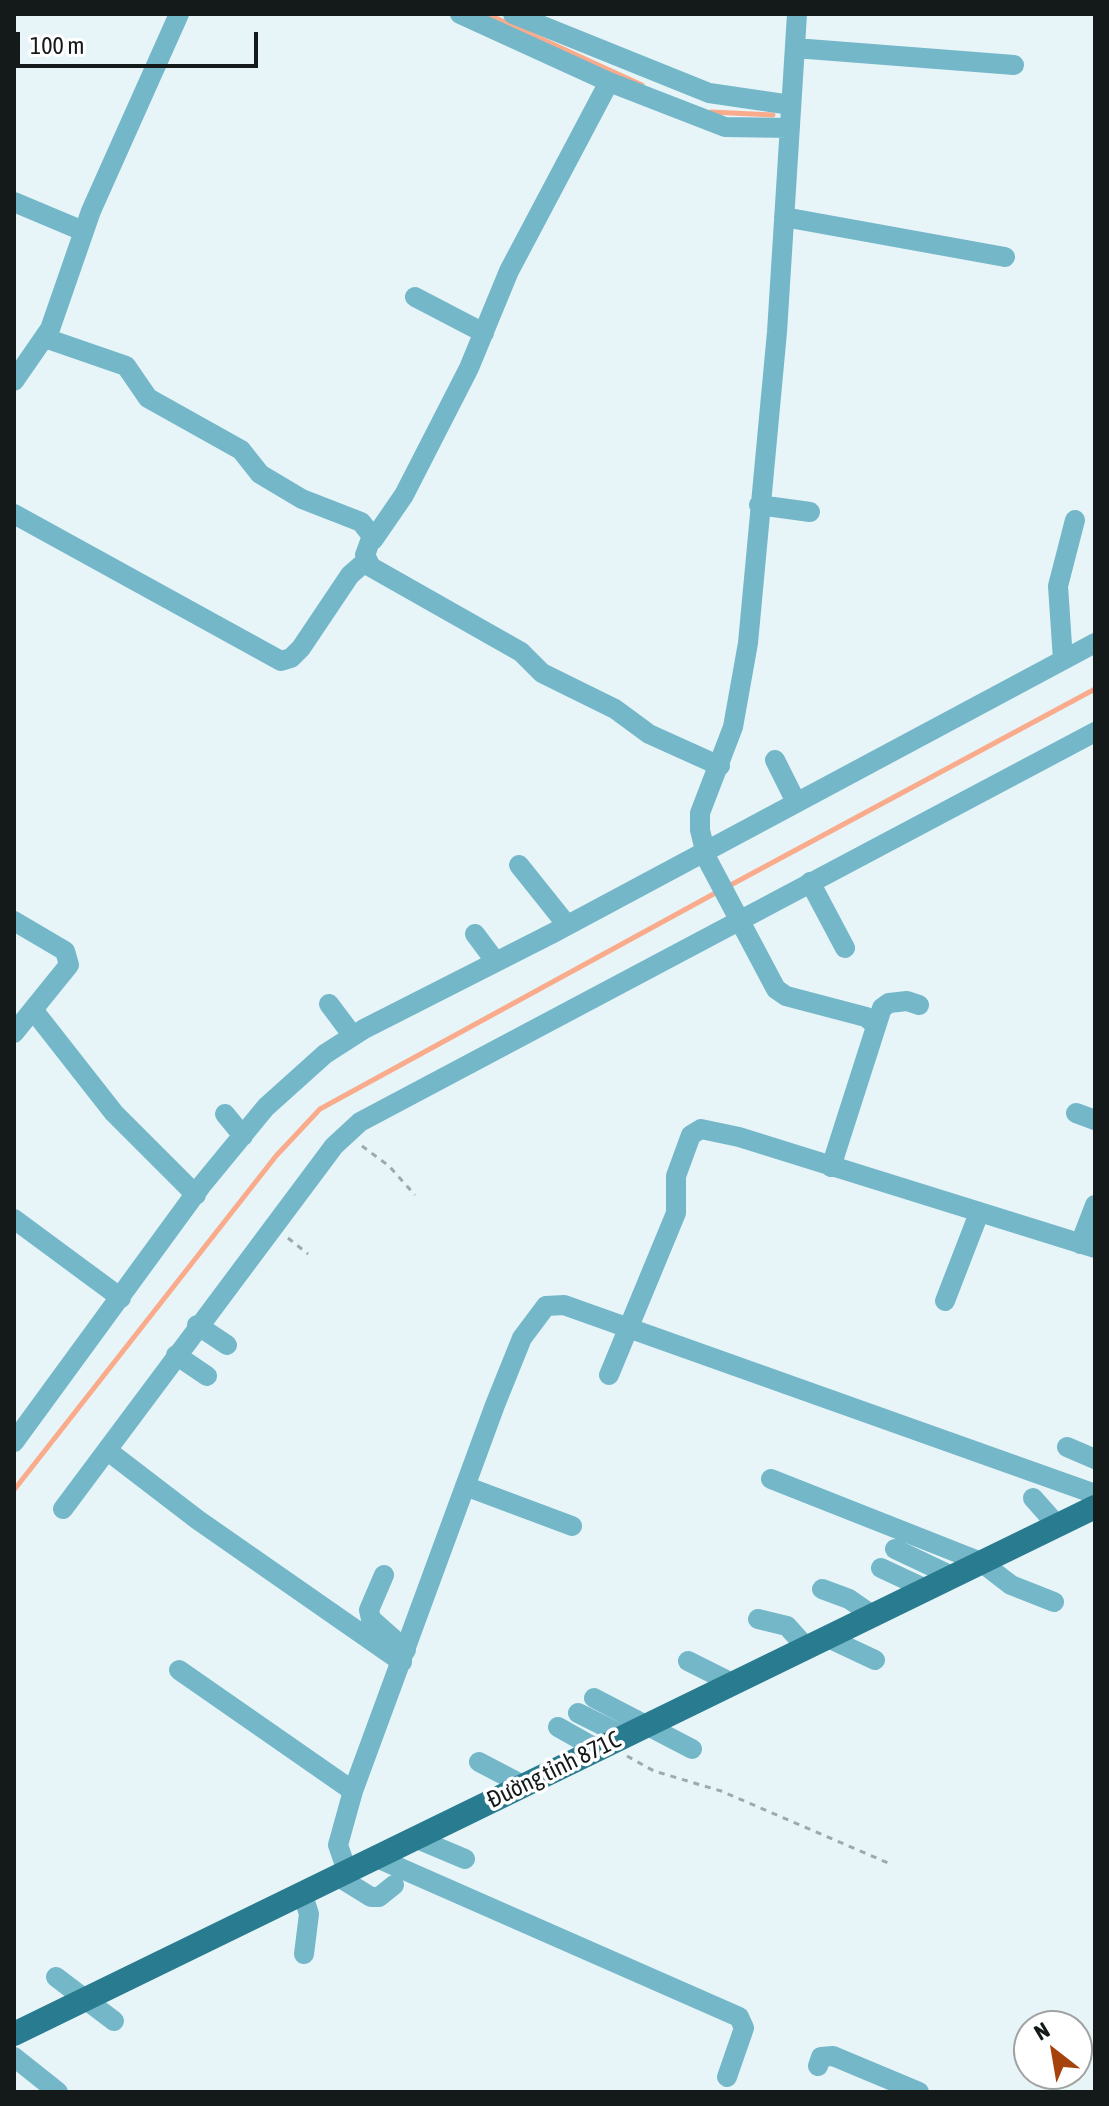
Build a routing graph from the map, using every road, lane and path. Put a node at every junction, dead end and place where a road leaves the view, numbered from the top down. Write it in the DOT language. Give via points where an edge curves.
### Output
graph roads {
  1 [pos="179,14"];
  2 [pos="460,14"];
  3 [pos="513,14"];
  4 [pos="797,14"];
  5 [pos="795,48"];
  6 [pos="1014,65"];
  7 [pos="609,82"];
  8 [pos="791,105"];
  9 [pos="790,128"];
  10 [pos="14,202"];
  11 [pos="784,217"];
  12 [pos="83,231"];
  13 [pos="1005,257"];
  14 [pos="415,297"];
  15 [pos="484,333"];
  16 [pos="14,344"];
  17 [pos="39,345"];
  18 [pos="14,381"];
  19 [pos="759,505"];
  20 [pos="810,512"];
  21 [pos="14,514"];
  22 [pos="1075,520"];
  23 [pos="373,540"];
  24 [pos="366,561"];
  25 [pos="1095,643"];
  26 [pos="1063,660"];
  27 [pos="1095,732"];
  28 [pos="775,760"];
  29 [pos="720,766"];
  30 [pos="796,802"];
  31 [pos="705,855"];
  32 [pos="519,865"];
  33 [pos="810,882"];
  34 [pos="738,920"];
  35 [pos="14,921"];
  36 [pos="567,925"];
  37 [pos="475,934"];
  38 [pos="845,948"];
  39 [pos="496,962"];
  40 [pos="329,1004"];
  41 [pos="919,1005"];
  42 [pos="25,1013"];
  43 [pos="874,1024"];
  44 [pos="14,1033"];
  45 [pos="353,1036"];
  46 [pos="225,1114"];
  47 [pos="346,1133"];
  48 [pos="243,1136"];
  49 [pos="831,1167"];
  50 [pos="196,1195"];
  51 [pos="415,1195"];
  52 [pos="1095,1205"];
  53 [pos="979,1213"];
  54 [pos="14,1219"];
  55 [pos="273,1226"];
  56 [pos="1088,1246"];
  57 [pos="308,1254"];
  58 [pos="121,1298"];
  59 [pos="945,1301"];
  60 [pos="197,1325"];
  61 [pos="627,1327"];
  62 [pos="227,1345"];
  63 [pos="176,1355"];
  64 [pos="609,1375"];
  65 [pos="207,1376"];
  66 [pos="16,1436"];
  67 [pos="1067,1447"];
  68 [pos="108,1451"];
  69 [pos="1095,1459"];
  70 [pos="771,1479"];
  71 [pos="465,1486"];
  72 [pos="1095,1494"];
  73 [pos="1033,1498"];
  74 [pos="1095,1507"];
  75 [pos="63,1509"];
  76 [pos="1057,1525"];
  77 [pos="572,1526"];
  78 [pos="895,1549"];
  79 [pos="981,1562"];
  80 [pos="881,1568"];
  81 [pos="384,1575"];
  82 [pos="952,1576"];
  83 [pos="822,1589"];
  84 [pos="926,1589"];
  85 [pos="1054,1602"];
  86 [pos="872,1615"];
  87 [pos="758,1619"];
  88 [pos="816,1642"];
  89 [pos="404,1656"];
  90 [pos="875,1660"];
  91 [pos="688,1661"];
  92 [pos="179,1670"];
  93 [pos="732,1683"];
  94 [pos="594,1698"];
  95 [pos="578,1713"];
  96 [pos="648,1724"];
  97 [pos="558,1727"];
  98 [pos="609,1743"];
  99 [pos="692,1749"];
  100 [pos="479,1762"];
  101 [pos="523,1785"];
  102 [pos="353,1791"];
  103 [pos="415,1838"];
  104 [pos="375,1857"];
  105 [pos="465,1859"];
  106 [pos="888,1863"];
  107 [pos="342,1874"];
  108 [pos="394,1885"];
  109 [pos="302,1892"];
  110 [pos="304,1954"];
  111 [pos="56,1977"];
  112 [pos="84,2000"];
  113 [pos="114,2021"];
  114 [pos="14,2034"];
  115 [pos="14,2057"];
  116 [pos="818,2066"];
  117 [pos="727,2077"];
  118 [pos="58,2092"];
  119 [pos="919,2092"];
  1 -- 12 [label="street"];
  2 -- 7 [label="street"];
  3 -- 8 [label="street" via="709,93"];
  4 -- 5 [label="street"];
  5 -- 6 [label="street"];
  5 -- 8 [label="street"];
  7 -- 9 [label="street" via="725,127"];
  7 -- 15 [label="street" via="509,271"];
  8 -- 9 [label="street"];
  9 -- 11 [label="street"];
  10 -- 12 [label="street"];
  11 -- 13 [label="street"];
  11 -- 19 [label="street"];
  12 -- 17 [label="street"];
  14 -- 15 [label="street"];
  15 -- 23 [label="street" via="404,495"];
  16 -- 17 [label="street"];
  17 -- 18 [label="street"];
  17 -- 23 [label="street" via="126,366 148,398 241,450 260,474 302,499 361,522"];
  19 -- 20 [label="street"];
  19 -- 29 [label="street" via="741,690"];
  21 -- 24 [label="street" via="281,661 301,648 350,575"];
  22 -- 26 [label="street" via="1058,586"];
  23 -- 24 [label="street"];
  24 -- 29 [label="street" via="521,652 542,673 615,709 649,734"];
  25 -- 26 [label="street"];
  26 -- 30 [label="street"];
  27 -- 33 [label="street"];
  28 -- 30 [label="street"];
  29 -- 31 [label="street" via="700,813"];
  30 -- 31 [label="street"];
  31 -- 34 [label="street"];
  31 -- 36 [label="street"];
  32 -- 36 [label="street"];
  33 -- 34 [label="street"];
  33 -- 38 [label="street"];
  34 -- 43 [label="street" via="781,993 866,1017"];
  34 -- 47 [label="street"];
  35 -- 42 [label="street" via="69,956 66,972"];
  36 -- 39 [label="street"];
  37 -- 39 [label="street"];
  39 -- 45 [label="street"];
  40 -- 45 [label="street"];
  41 -- 43 [label="street" via="889,1003"];
  42 -- 44 [label="street"];
  42 -- 50 [label="street"];
  43 -- 49 [label="street" via="875,1035"];
  45 -- 48 [label="street" via="297,1077"];
  46 -- 48 [label="street"];
  47 -- 51 [label="path" via="389,1166"];
  47 -- 55 [label="street"];
  48 -- 50 [label="street"];
  49 -- 53 [label="street"];
  49 -- 61 [label="street" via="739,1137 695,1131 676,1176 676,1213"];
  50 -- 58 [label="street"];
  52 -- 56 [label="street"];
  53 -- 56 [label="street"];
  53 -- 59 [label="street"];
  54 -- 58 [label="street"];
  55 -- 57 [label="path"];
  55 -- 60 [label="street"];
  58 -- 66 [label="street"];
  60 -- 62 [label="street"];
  60 -- 63 [label="street"];
  61 -- 64 [label="street"];
  61 -- 71 [label="street" via="558,1303 542,1310 518,1347"];
  61 -- 72 [label="street"];
  63 -- 65 [label="street"];
  63 -- 68 [label="street"];
  67 -- 69 [label="street"];
  68 -- 75 [label="street"];
  68 -- 89 [label="street" via="198,1520"];
  70 -- 79 [label="street"];
  71 -- 77 [label="street"];
  71 -- 89 [label="street"];
  73 -- 76 [label="street"];
  74 -- 76 [label="main road, Đường tỉnh 871C"];
  76 -- 79 [label="main road, Đường tỉnh 871C"];
  78 -- 82 [label="street"];
  79 -- 82 [label="main road, Đường tỉnh 871C"];
  79 -- 85 [label="street" via="1011,1585"];
  80 -- 84 [label="street"];
  81 -- 89 [label="street" via="369,1610 371,1619"];
  82 -- 84 [label="main road, Đường tỉnh 871C"];
  83 -- 86 [label="street"];
  84 -- 86 [label="main road, Đường tỉnh 871C"];
  86 -- 88 [label="main road, Đường tỉnh 871C"];
  87 -- 88 [label="street" via="787,1626"];
  88 -- 90 [label="street"];
  88 -- 93 [label="main road, Đường tỉnh 871C"];
  89 -- 102 [label="street"];
  91 -- 93 [label="street"];
  92 -- 102 [label="street"];
  93 -- 96 [label="main road, Đường tỉnh 871C"];
  94 -- 96 [label="street"];
  95 -- 98 [label="street"];
  96 -- 98 [label="main road, Đường tỉnh 871C"];
  96 -- 99 [label="street"];
  97 -- 98 [label="street"];
  98 -- 101 [label="main road, Đường tỉnh 871C"];
  98 -- 106 [label="path" via="654,1771 721,1791"];
  100 -- 101 [label="street"];
  101 -- 103 [label="main road, Đường tỉnh 871C"];
  102 -- 107 [label="street" via="338,1845"];
  103 -- 104 [label="main road, Đường tỉnh 871C"];
  103 -- 105 [label="street"];
  104 -- 107 [label="main road, Đường tỉnh 871C"];
  104 -- 117 [label="street" via="739,2017 744,2028"];
  107 -- 108 [label="street" via="371,1897"];
  107 -- 109 [label="main road, Đường tỉnh 871C"];
  109 -- 110 [label="street" via="309,1914"];
  109 -- 112 [label="main road, Đường tỉnh 871C"];
  111 -- 112 [label="street"];
  112 -- 113 [label="street"];
  112 -- 114 [label="main road, Đường tỉnh 871C"];
  115 -- 118 [label="street"];
  116 -- 119 [label="street" via="821,2057 833,2056"];
}
